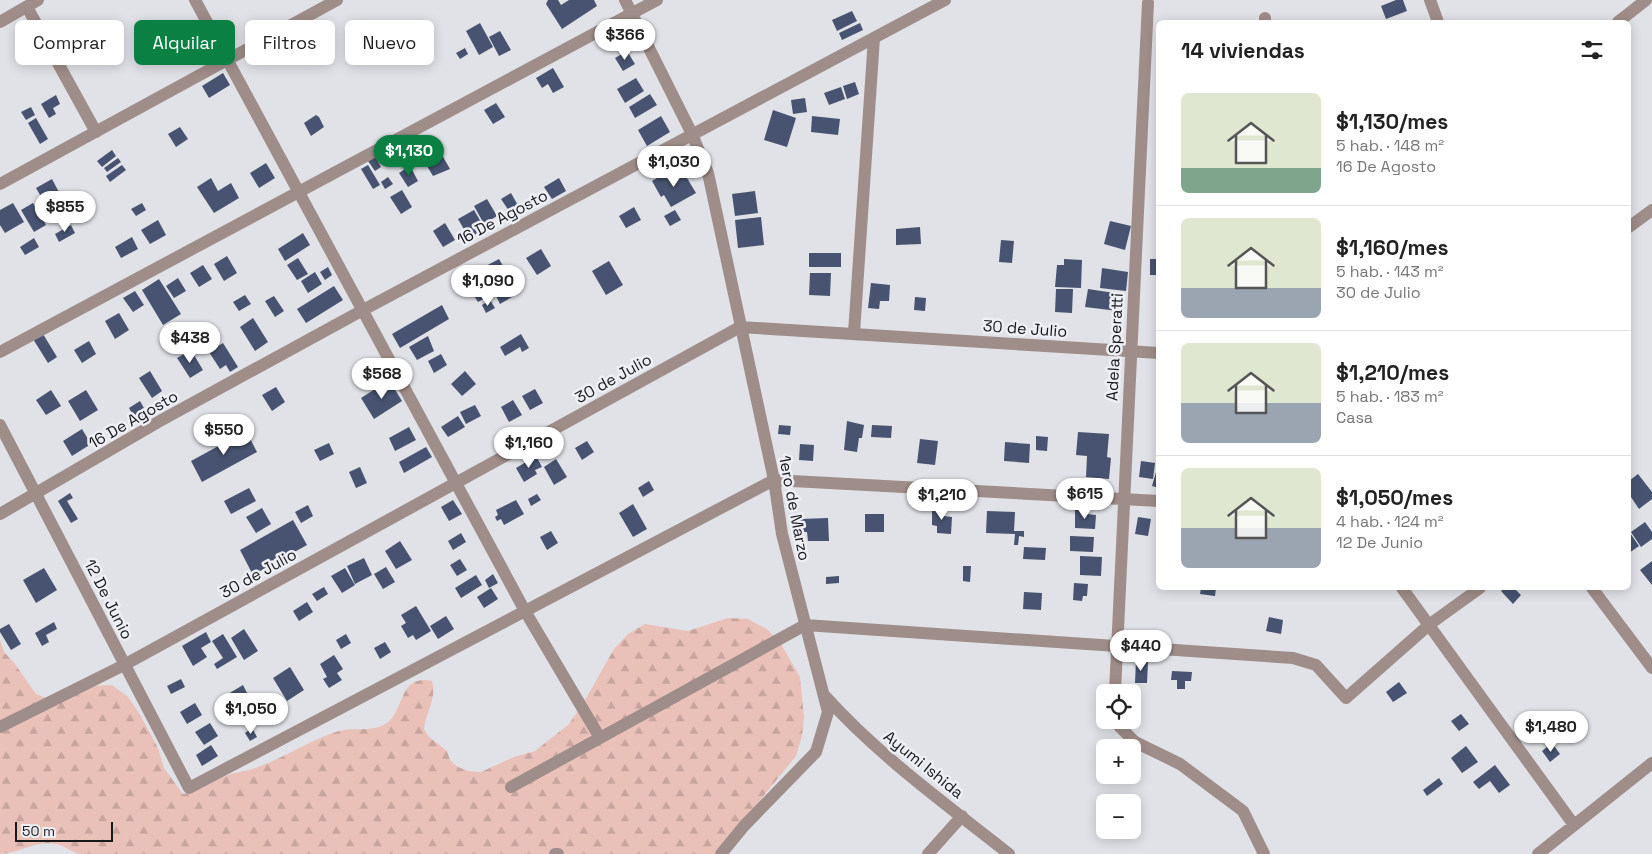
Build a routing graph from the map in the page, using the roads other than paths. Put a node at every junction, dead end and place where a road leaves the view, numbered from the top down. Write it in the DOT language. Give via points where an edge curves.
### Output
graph roads {
  1 [pos="38,0"];
  2 [pos="195,0"];
  3 [pos="337,0"];
  4 [pos="625,0"];
  5 [pos="657,0"];
  6 [pos="945,0"];
  7 [pos="1430,0"];
  8 [pos="1646,0"];
  9 [pos="1148,3"];
  10 [pos="26,7"];
  11 [pos="632,14"];
  12 [pos="205,20"];
  13 [pos="1437,20"];
  14 [pos="1621,20"];
  15 [pos="0,22"];
  16 [pos="874,38"];
  17 [pos="235,55"];
  18 [pos="217,65"];
  19 [pos="229,65"];
  20 [pos="96,132"];
  21 [pos="692,134"];
  22 [pos="0,184"];
  23 [pos="298,193"];
  24 [pos="1652,210"];
  25 [pos="1631,226"];
  26 [pos="363,310"];
  27 [pos="740,327"];
  28 [pos="854,333"];
  29 [pos="1130,351"];
  30 [pos="0,352"];
  31 [pos="1156,353"];
  32 [pos="0,425"];
  33 [pos="774,480"];
  34 [pos="457,482"];
  35 [pos="37,494"];
  36 [pos="1123,498"];
  37 [pos="1156,501"];
  38 [pos="0,514"];
  39 [pos="1404,590"];
  40 [pos="1477,590"];
  41 [pos="1594,590"];
  42 [pos="525,611"];
  43 [pos="1430,624"];
  44 [pos="806,625"];
  45 [pos="1117,645"];
  46 [pos="124,665"];
  47 [pos="1652,668"];
  48 [pos="1115,684"];
  49 [pos="824,695"];
  50 [pos="0,727"];
  51 [pos="1122,729"];
  52 [pos="600,738"];
  53 [pos="1652,763"];
  54 [pos="511,787"];
  55 [pos="962,816"];
  56 [pos="1574,825"];
  57 [pos="721,854"];
  58 [pos="928,854"];
  59 [pos="1009,854"];
  60 [pos="1264,854"];
  61 [pos="1538,854"];
  1 -- 10 [label="street"];
  2 -- 12 [label="street"];
  3 -- 17 [label="street"];
  4 -- 11 [label="street"];
  5 -- 11 [label="street"];
  6 -- 16 [label="street, 16 De Agosto"];
  7 -- 13 [label="street"];
  8 -- 14 [label="street"];
  9 -- 29 [label="street, Adela Speratti"];
  10 -- 15 [label="street"];
  10 -- 20 [label="street"];
  11 -- 21 [label="street"];
  11 -- 23 [label="street"];
  16 -- 21 [label="street, 16 De Agosto"];
  16 -- 28 [label="street"];
  18 -- 20 [label="street"];
  19 -- 23 [label="street"];
  20 -- 22 [label="street"];
  21 -- 26 [label="street, 16 De Agosto"];
  21 -- 27 [label="street, 1ero de Marzo" via="708,173"];
  23 -- 26 [label="street"];
  23 -- 30 [label="street"];
  24 -- 25 [label="street"];
  26 -- 34 [label="street"];
  26 -- 35 [label="street, 16 De Agosto" via="158,422"];
  27 -- 28 [label="street, 30 de Julio"];
  27 -- 33 [label="street, 1ero de Marzo"];
  27 -- 34 [label="street, 30 de Julio"];
  28 -- 29 [label="street, 30 de Julio"];
  29 -- 31 [label="street, 30 de Julio"];
  29 -- 36 [label="street, Adela Speratti"];
  32 -- 35 [label="street, 12 De Junio"];
  33 -- 36 [label="street"];
  33 -- 42 [label="street"];
  33 -- 44 [label="street, 1ero de Marzo" via="782,534"];
  34 -- 42 [label="street"];
  34 -- 46 [label="street, 30 de Julio"];
  35 -- 38 [label="street, 16 De Agosto"];
  35 -- 46 [label="street, 12 De Junio"];
  36 -- 37 [label="street"];
  36 -- 45 [label="street, Adela Speratti"];
  39 -- 43 [label="street"];
  40 -- 43 [label="street"];
  41 -- 47 [label="street"];
  42 -- 46 [label="street, 12 De Junio" via="189,788"];
  42 -- 52 [label="street"];
  43 -- 45 [label="street" via="1346,698 1316,665 1293,658"];
  43 -- 56 [label="street"];
  44 -- 45 [label="street"];
  44 -- 49 [label="street, 1ero de Marzo"];
  44 -- 52 [label="street"];
  45 -- 48 [label="street, Adela Speratti"];
  46 -- 50 [label="street, 30 de Julio"];
  49 -- 55 [label="street, Ayumi Ishida" via="843,717 898,766"];
  49 -- 57 [label="street, 1ero de Marzo" via="828,712 816,752"];
  51 -- 60 [label="street" via="1135,742 1180,764 1242,811"];
  52 -- 54 [label="street"];
  53 -- 56 [label="street"];
  55 -- 58 [label="street"];
  55 -- 59 [label="street, Ayumi Ishida"];
  56 -- 61 [label="street"];
}
